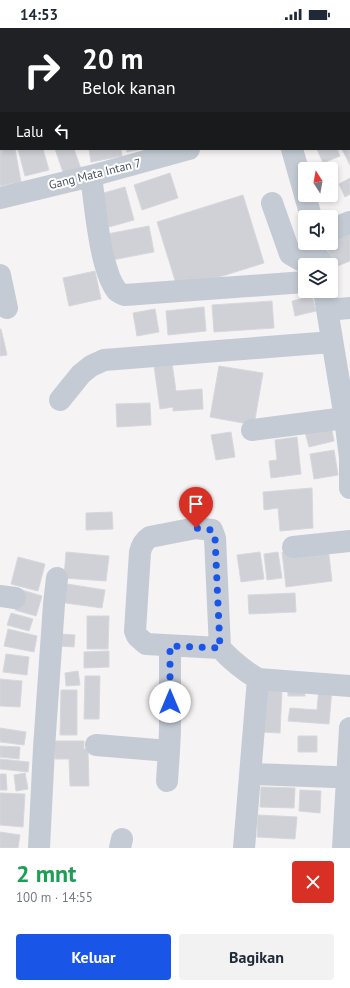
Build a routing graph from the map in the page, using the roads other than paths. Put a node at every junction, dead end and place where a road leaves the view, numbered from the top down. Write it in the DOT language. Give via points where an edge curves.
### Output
graph roads {
  1 [pos="185,150"];
  2 [pos="292,150"];
  3 [pos="298,170"];
  4 [pos="90,176"];
  5 [pos="0,198"];
  6 [pos="272,203"];
  7 [pos="350,222"];
  8 [pos="338,227"];
  9 [pos="320,256"];
  10 [pos="0,275"];
  11 [pos="298,283"];
  12 [pos="326,301"];
  13 [pos="7,308"];
  14 [pos="350,308"];
  15 [pos="332,342"];
  16 [pos="60,400"];
  17 [pos="345,418"];
  18 [pos="252,430"];
  19 [pos="350,458"];
  20 [pos="350,488"];
  21 [pos="350,541"];
  22 [pos="293,547"];
  23 [pos="57,578"];
  24 [pos="170,646"];
  25 [pos="220,648"];
  26 [pos="258,679"];
  27 [pos="350,686"];
  28 [pos="350,728"];
  29 [pos="96,745"];
  30 [pos="168,751"];
  31 [pos="251,774"];
  32 [pos="334,778"];
  33 [pos="167,781"];
  34 [pos="39,848"];
  35 [pos="244,848"];
  36 [pos="343,848"];
  1 -- 4 [label="street, Gang Mata Intan 7"];
  2 -- 3 [label="street"];
  4 -- 5 [label="street, Gang Mata Intan 7"];
  4 -- 11 [label="street" via="101,249 112,283 121,294"];
  6 -- 9 [label="street" via="290,254 302,260"];
  7 -- 8 [label="street"];
  10 -- 13 [label="street"];
  12 -- 14 [label="street"];
  12 -- 15 [label="street"];
  15 -- 16 [label="street" via="104,360 81,374"];
  15 -- 17 [label="street"];
  17 -- 18 [label="street"];
  17 -- 19 [label="street"];
  19 -- 20 [label="street"];
  21 -- 22 [label="street"];
  23 -- 34 [label="street"];
  24 -- 25 [label="street"];
  24 -- 25 [label="street" via="146,644 135,631 140,552 142,544 150,537 196,528 212,530 215,538"];
  24 -- 30 [label="street"];
  25 -- 26 [label="street" via="233,662"];
  26 -- 27 [label="street"];
  26 -- 31 [label="street"];
  28 -- 36 [label="street"];
  29 -- 30 [label="street"];
  30 -- 33 [label="street"];
  31 -- 32 [label="street"];
  31 -- 35 [label="street"];
}
